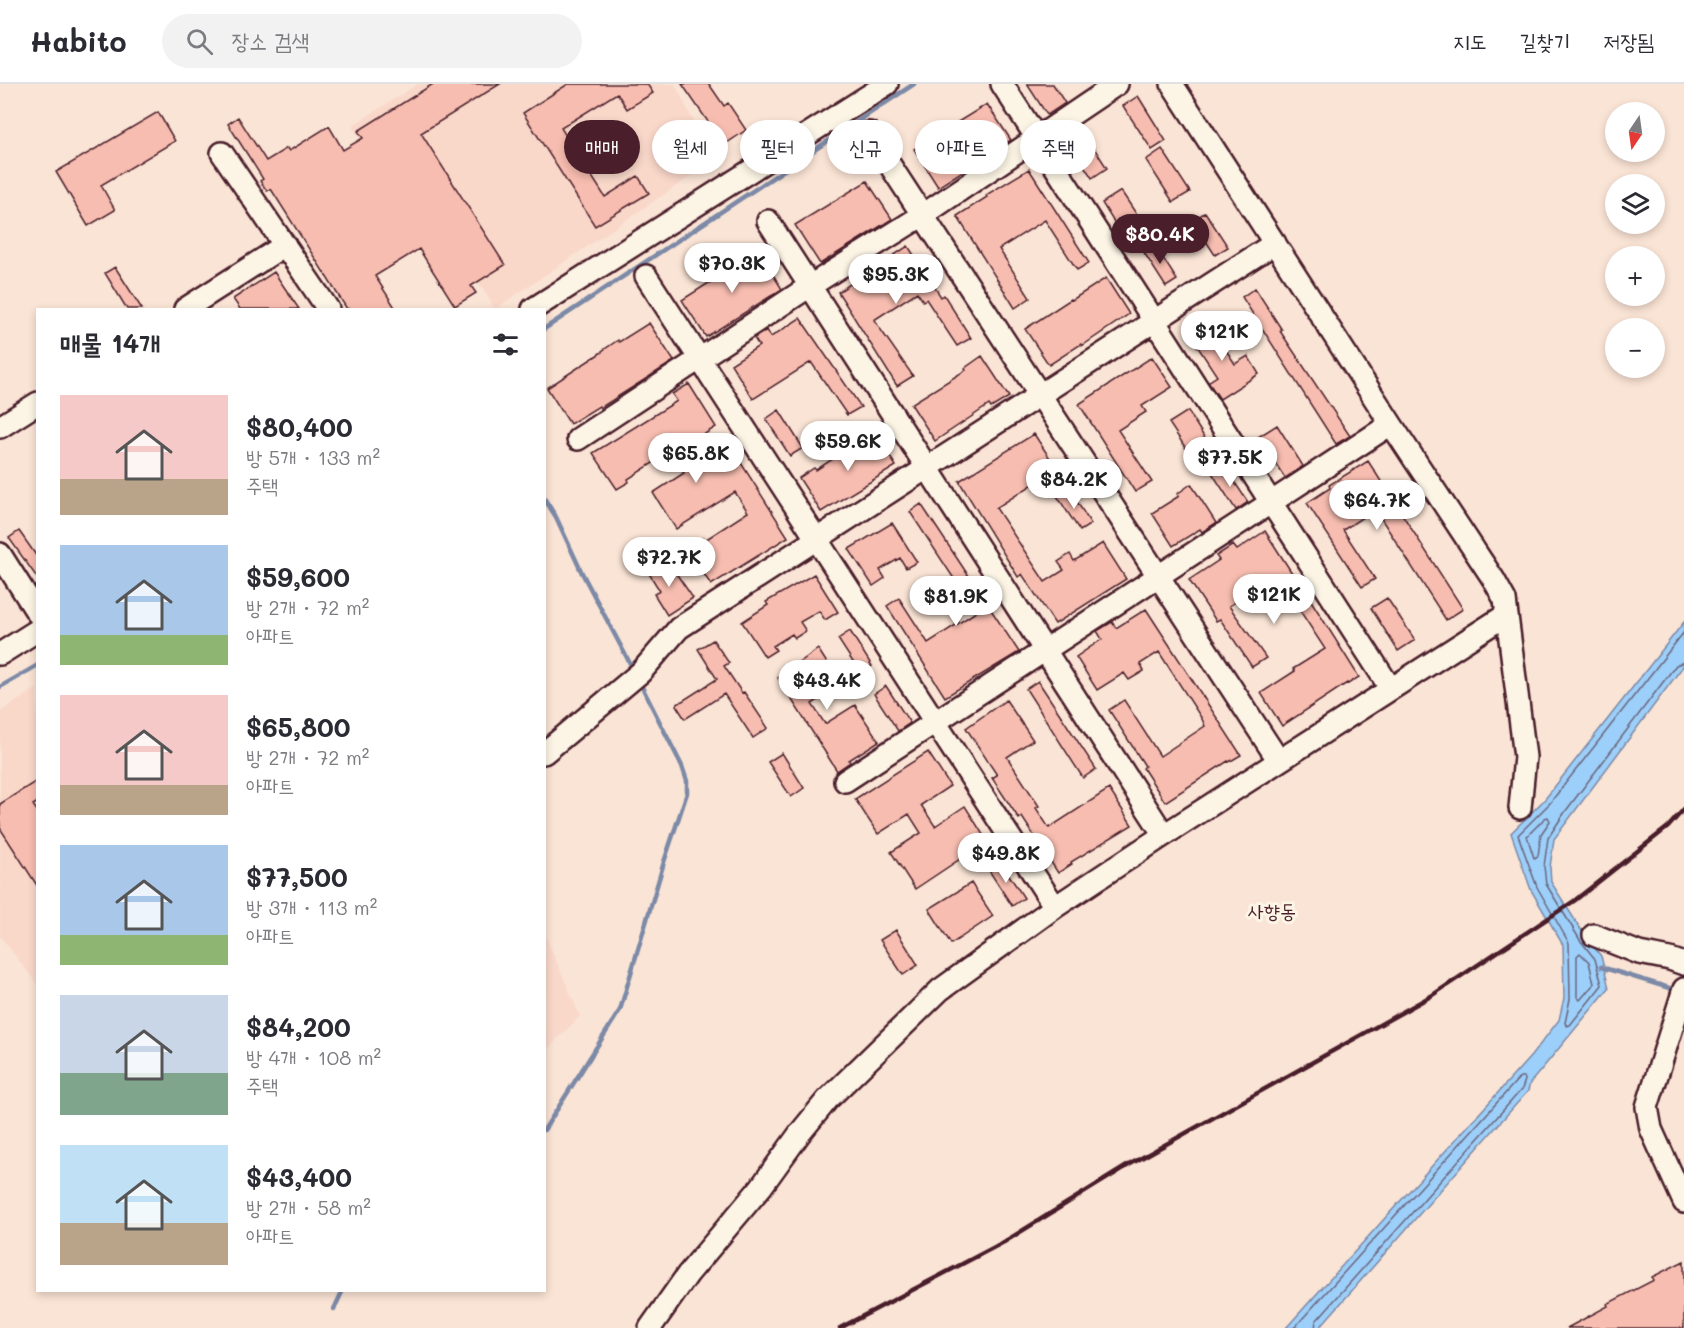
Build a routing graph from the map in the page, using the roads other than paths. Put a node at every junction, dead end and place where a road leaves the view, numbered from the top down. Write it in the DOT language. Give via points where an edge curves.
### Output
graph roads {
  1 [pos="887,84"];
  2 [pos="1002,84"];
  3 [pos="1117,84"];
  4 [pos="1172,84"];
  5 [pos="1025,120"];
  6 [pos="1065,120"];
  7 [pos="1020,150"];
  8 [pos="222,153"];
  9 [pos="896,174"];
  10 [pos="1059,174"];
  11 [pos="923,215"];
  12 [pos="768,221"];
  13 [pos="1275,243"];
  14 [pos="285,245"];
  15 [pos="646,276"];
  16 [pos="810,286"];
  17 [pos="187,308"];
  18 [pos="327,308"];
  19 [pos="535,308"];
  20 [pos="1153,321"];
  21 [pos="699,358"];
  22 [pos="1040,394"];
  23 [pos="36,404"];
  24 [pos="1391,424"];
  25 [pos="0,427"];
  26 [pos="578,439"];
  27 [pos="927,468"];
  28 [pos="1271,502"];
  29 [pos="816,540"];
  30 [pos="0,554"];
  31 [pos="1159,576"];
  32 [pos="36,611"];
  33 [pos="1506,615"];
  34 [pos="36,631"];
  35 [pos="1045,650"];
  36 [pos="0,654"];
  37 [pos="1391,689"];
  38 [pos="935,722"];
  39 [pos="546,751"];
  40 [pos="1279,760"];
  41 [pos="845,781"];
  42 [pos="1520,808"];
  43 [pos="1164,835"];
  44 [pos="1055,908"];
  45 [pos="1594,935"];
  46 [pos="1684,964"];
  47 [pos="1684,989"];
  48 [pos="1684,1202"];
  49 [pos="650,1328"];
  1 -- 19 [label="street"];
  2 -- 5 [label="street"];
  3 -- 6 [label="street"];
  4 -- 13 [label="street"];
  7 -- 11 [label="street"];
  8 -- 14 [label="street"];
  9 -- 11 [label="street"];
  10 -- 20 [label="street"];
  11 -- 16 [label="street"];
  11 -- 22 [label="street"];
  12 -- 16 [label="street"];
  13 -- 20 [label="street"];
  13 -- 24 [label="street"];
  14 -- 17 [label="street"];
  14 -- 18 [label="street"];
  15 -- 21 [label="street"];
  16 -- 21 [label="street"];
  16 -- 27 [label="street"];
  20 -- 22 [label="street"];
  20 -- 28 [label="street"];
  21 -- 26 [label="street"];
  21 -- 29 [label="street"];
  22 -- 27 [label="street"];
  22 -- 31 [label="street"];
  23 -- 25 [label="street"];
  24 -- 28 [label="street"];
  24 -- 33 [label="street" via="1494,580"];
  27 -- 29 [label="street"];
  27 -- 35 [label="street"];
  28 -- 31 [label="street"];
  28 -- 37 [label="street"];
  29 -- 38 [label="street"];
  29 -- 39 [label="street" via="679,628 636,675"];
  30 -- 32 [label="street"];
  31 -- 35 [label="street"];
  31 -- 40 [label="street"];
  33 -- 37 [label="street"];
  33 -- 42 [label="street" via="1525,757"];
  34 -- 36 [label="street"];
  35 -- 38 [label="street"];
  35 -- 43 [label="street"];
  37 -- 40 [label="street"];
  38 -- 41 [label="street"];
  38 -- 44 [label="street"];
  40 -- 43 [label="street"];
  43 -- 44 [label="street"];
  44 -- 49 [label="street" via="940,990 827,1100 688,1274"];
  45 -- 46 [label="street" via="1639,953"];
  47 -- 48 [label="street" via="1647,1107 1651,1129"];
}
